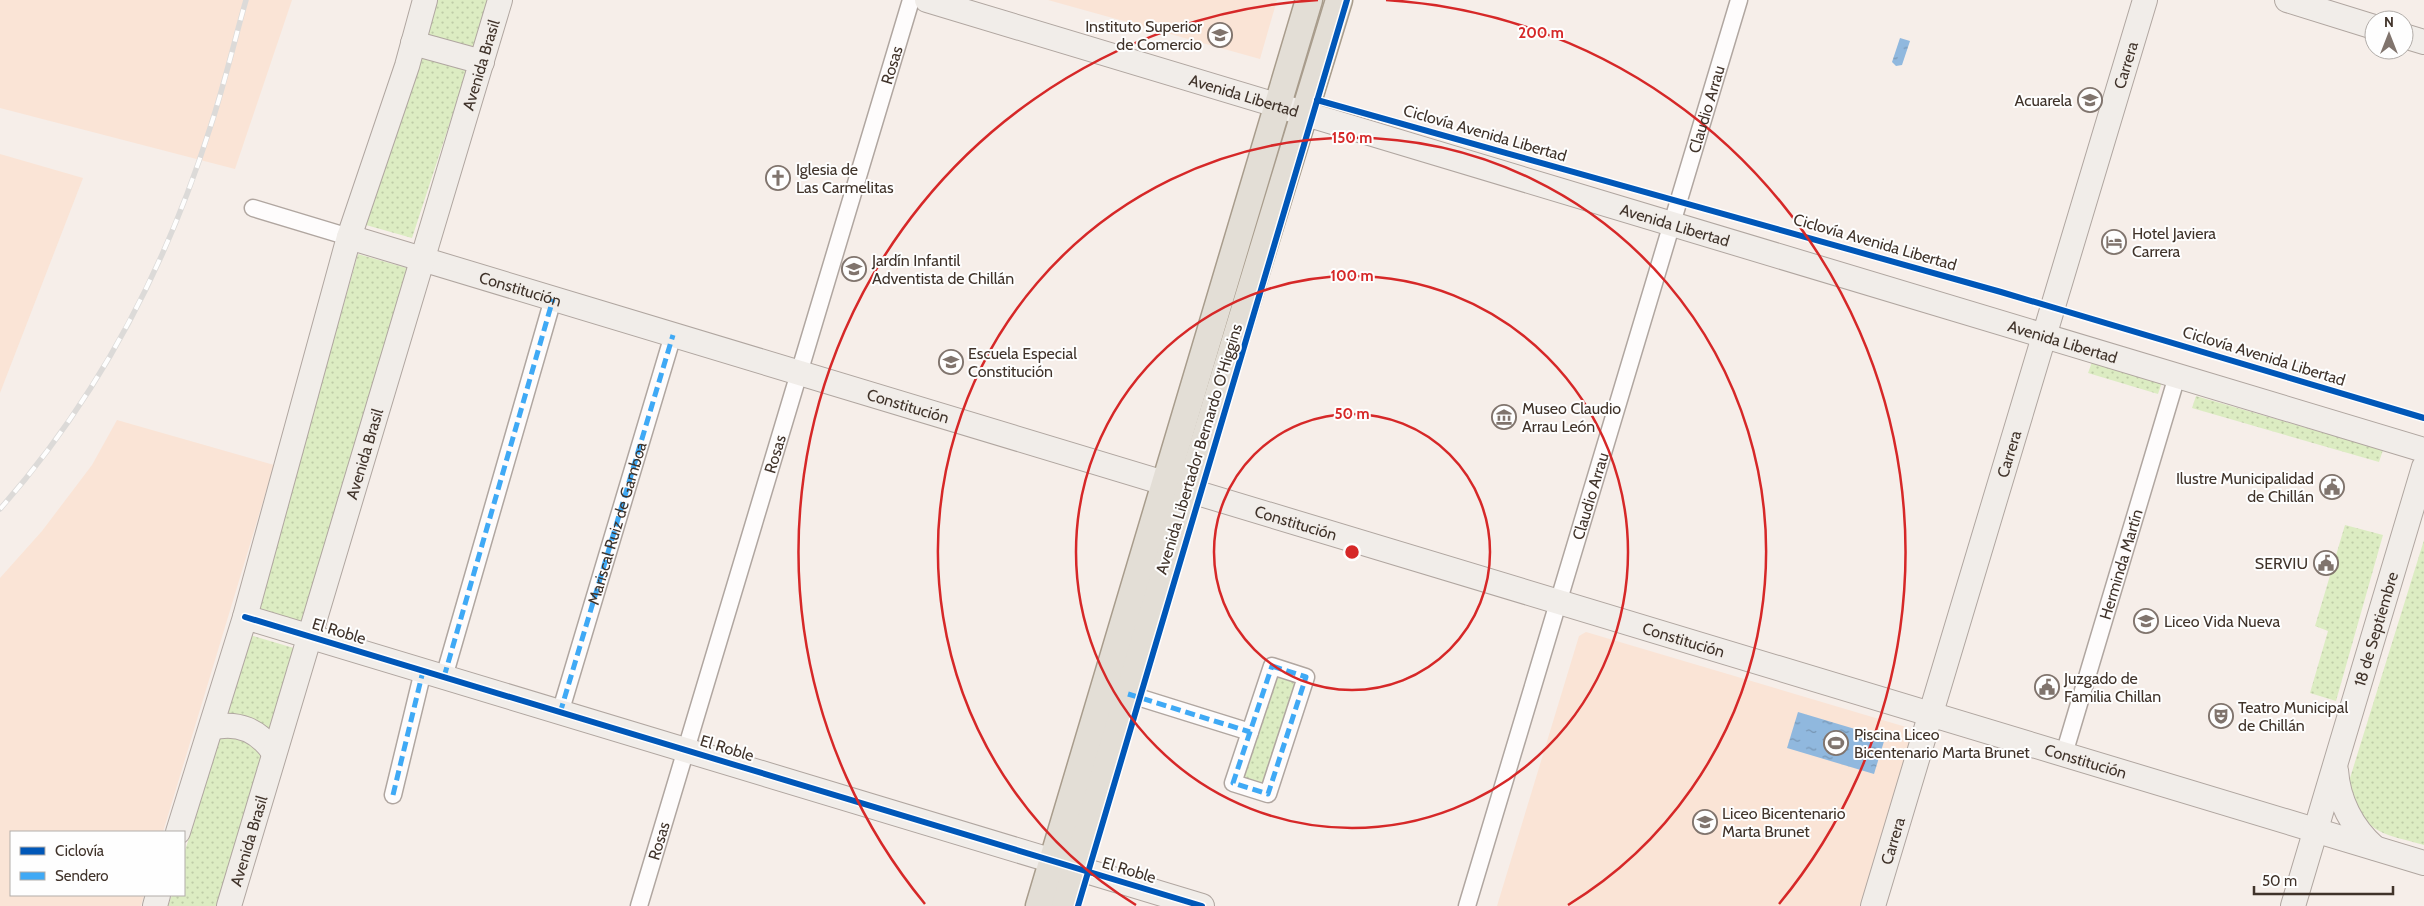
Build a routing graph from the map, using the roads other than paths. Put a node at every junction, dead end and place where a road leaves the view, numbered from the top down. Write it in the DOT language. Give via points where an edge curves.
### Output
graph roads {
  1 [pos="425,0"];
  2 [pos="500,0"];
  3 [pos="911,0"];
  4 [pos="927,0"];
  5 [pos="1309,0"];
  6 [pos="1340,0"];
  7 [pos="1739,0"];
  8 [pos="2145,0"];
  9 [pos="2287,0"];
  10 [pos="2364,24"];
  11 [pos="413,43"];
  12 [pos="482,62"];
  13 [pos="1277,106"];
  14 [pos="1305,114"];
  15 [pos="253,208"];
  16 [pos="1672,224"];
  17 [pos="349,237"];
  18 [pos="423,259"];
  19 [pos="553,299"];
  20 [pos="672,336"];
  21 [pos="2044,336"];
  22 [pos="799,374"];
  23 [pos="2177,376"];
  24 [pos="2424,450"];
  25 [pos="2424,467"];
  26 [pos="1177,487"];
  27 [pos="2417,505"];
  28 [pos="1558,602"];
  29 [pos="245,617"];
  30 [pos="310,637"];
  31 [pos="433,674"];
  32 [pos="1128,694"];
  33 [pos="560,712"];
  34 [pos="1930,714"];
  35 [pos="211,728"];
  36 [pos="1250,732"];
  37 [pos="686,750"];
  38 [pos="274,753"];
  39 [pos="2064,754"];
  40 [pos="2336,765"];
  41 [pos="392,795"];
  42 [pos="2316,830"];
  43 [pos="178,831"];
  44 [pos="2375,848"];
  45 [pos="2424,863"];
  46 [pos="1065,864"];
  47 [pos="229,906"];
  48 [pos="639,906"];
  49 [pos="1039,906"];
  50 [pos="1065,906"];
  51 [pos="1202,906"];
  52 [pos="1467,906"];
  53 [pos="1873,906"];
  54 [pos="2293,906"];
  1 -- 11 [label="main road"];
  2 -- 12 [label="main road, Avenida Brasil"];
  3 -- 22 [label="street, Rosas"];
  4 -- 13 [label="main road, Avenida Libertad"];
  5 -- 13 [label="main road, Avenida Libertador Bernardo O'Higgins"];
  6 -- 14 [label="main road, Avenida Libertador Bernardo O'Higgins"];
  7 -- 16 [label="street, Claudio Arrau"];
  8 -- 21 [label="main road, Carrera"];
  9 -- 10 [label="main road"];
  11 -- 12 [label="main road"];
  11 -- 17 [label="main road"];
  12 -- 18 [label="main road, Avenida Brasil"];
  13 -- 14 [label="main road, Avenida Libertad"];
  13 -- 26 [label="main road, Avenida Libertador Bernardo O'Higgins"];
  14 -- 16 [label="main road, Avenida Libertad"];
  14 -- 26 [label="main road, Avenida Libertador Bernardo O'Higgins"];
  15 -- 17 [label="street, Constitución"];
  16 -- 21 [label="main road, Avenida Libertad"];
  16 -- 28 [label="street, Claudio Arrau"];
  17 -- 18 [label="main road, Constitución"];
  17 -- 29 [label="main road"];
  18 -- 19 [label="main road, Constitución"];
  18 -- 30 [label="main road, Avenida Brasil"];
  19 -- 20 [label="main road, Constitución"];
  19 -- 31 [label="street"];
  20 -- 22 [label="main road, Constitución"];
  20 -- 33 [label="street, Mariscal Ruiz de Gamboa"];
  21 -- 23 [label="main road, Avenida Libertad"];
  21 -- 34 [label="main road, Carrera"];
  22 -- 26 [label="main road, Constitución"];
  22 -- 37 [label="street, Rosas"];
  23 -- 24 [label="main road, Avenida Libertad"];
  23 -- 39 [label="street, Herminda Martín"];
  25 -- 27 [label="main road, 18 de Septiembre"];
  26 -- 28 [label="main road, Constitución"];
  26 -- 32 [label="main road, Avenida Libertador Bernardo O'Higgins"];
  26 -- 46 [label="main road, Avenida Libertador Bernardo O'Higgins"];
  27 -- 40 [label="main road, 18 de Septiembre"];
  28 -- 34 [label="main road, Constitución"];
  28 -- 52 [label="street, Claudio Arrau"];
  29 -- 30 [label="main road, El Roble"];
  29 -- 35 [label="main road"];
  30 -- 31 [label="main road, El Roble"];
  30 -- 38 [label="main road, Avenida Brasil"];
  31 -- 33 [label="main road, El Roble"];
  31 -- 41 [label="street"];
  32 -- 36 [label="street"];
  32 -- 46 [label="main road, Avenida Libertador Bernardo O'Higgins"];
  33 -- 37 [label="main road, El Roble"];
  34 -- 39 [label="main road, Constitución"];
  34 -- 53 [label="main road, Carrera"];
  35 -- 38 [label="main road" via="242,726 261,736"];
  35 -- 43 [label="main road"];
  36 -- 36 [label="street" via="1233,783 1268,794 1306,677 1272,666"];
  37 -- 46 [label="main road, El Roble"];
  37 -- 48 [label="street, Rosas"];
  38 -- 47 [label="main road, Avenida Brasil"];
  39 -- 42 [label="main road, Constitución"];
  40 -- 42 [label="main road, 18 de Septiembre"];
  40 -- 44 [label="main road" via="2337,783 2350,817"];
  42 -- 44 [label="main road, Constitución"];
  42 -- 54 [label="main road, 18 de Septiembre"];
  44 -- 45 [label="main road, Constitución"];
  46 -- 49 [label="main road, Avenida Libertador Bernardo O'Higgins"];
  46 -- 50 [label="main road, Avenida Libertador Bernardo O'Higgins"];
  46 -- 51 [label="main road, El Roble"];
}
